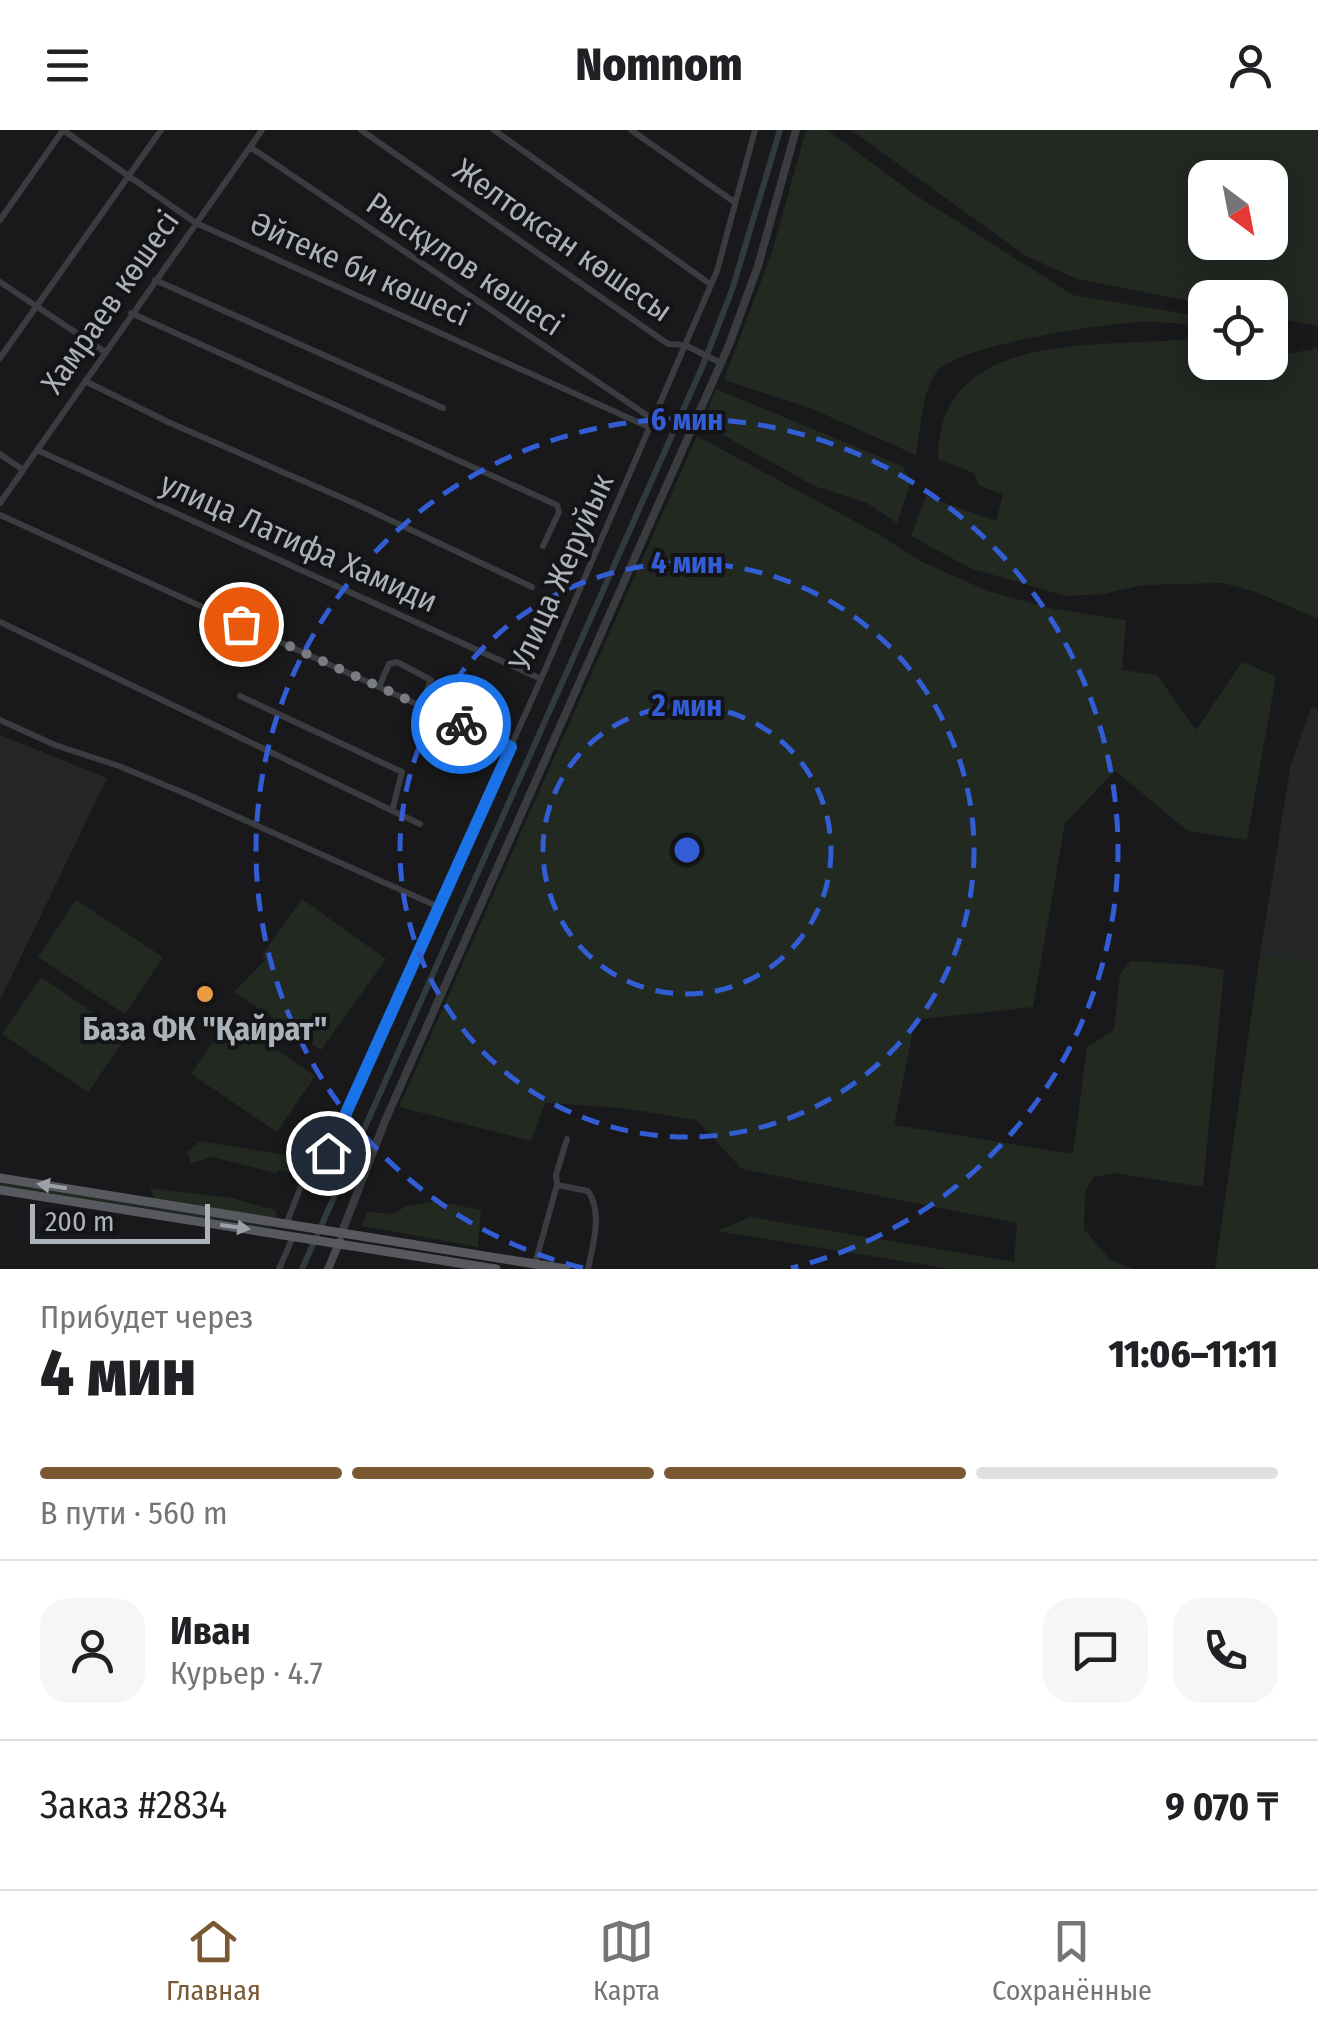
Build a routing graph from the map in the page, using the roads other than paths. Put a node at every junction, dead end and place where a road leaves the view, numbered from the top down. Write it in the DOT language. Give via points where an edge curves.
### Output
graph roads {
  1 [pos="63,130"];
  2 [pos="161,130"];
  3 [pos="262,130"];
  4 [pos="361,130"];
  5 [pos="494,130"];
  6 [pos="631,130"];
  7 [pos="754,130"];
  8 [pos="796,130"];
  9 [pos="250,147"];
  10 [pos="128,178"];
  11 [pos="733,201"];
  12 [pos="0,220"];
  13 [pos="196,223"];
  14 [pos="155,280"];
  15 [pos="0,282"];
  16 [pos="710,284"];
  17 [pos="35,307"];
  18 [pos="131,312"];
  19 [pos="688,346"];
  20 [pos="105,352"];
  21 [pos="0,358"];
  22 [pos="721,363"];
  23 [pos="85,381"];
  24 [pos="443,408"];
  25 [pos="653,424"];
  26 [pos="36,450"];
  27 [pos="0,454"];
  28 [pos="23,470"];
  29 [pos="0,503"];
  30 [pos="0,515"];
  31 [pos="544,546"];
  32 [pos="532,587"];
  33 [pos="0,622"];
  34 [pos="541,679"];
  35 [pos="379,687"];
  36 [pos="240,696"];
  37 [pos="421,706"];
  38 [pos="0,720"];
  39 [pos="511,747"];
  40 [pos="392,811"];
  41 [pos="420,824"];
  42 [pos="439,907"];
  43 [pos="566,1139"];
  44 [pos="0,1178"];
  45 [pos="557,1185"];
  46 [pos="0,1190"];
  47 [pos="287,1222"];
  48 [pos="339,1231"];
  49 [pos="296,1236"];
  50 [pos="338,1245"];
  51 [pos="483,1261"];
  52 [pos="535,1264"];
  53 [pos="279,1269"];
  54 [pos="328,1269"];
  55 [pos="496,1269"];
  56 [pos="566,1269"];
  57 [pos="588,1269"];
  1 -- 10 [label="street, Әйтеке би көшесі"];
  1 -- 12 [label="street"];
  2 -- 10 [label="street"];
  3 -- 9 [label="street, Хамраев көшесі"];
  4 -- 19 [label="street, Желтоксан көшесы" via="668,344"];
  5 -- 16 [label="street"];
  6 -- 11 [label="street"];
  7 -- 11 [label="street"];
  8 -- 22 [label="street" via="758,266"];
  9 -- 13 [label="street, Хамраев көшесі"];
  9 -- 25 [label="street, Рысқұлов көшесі"];
  10 -- 13 [label="street, Әйтеке би көшесі"];
  10 -- 17 [label="street"];
  11 -- 16 [label="street"];
  13 -- 14 [label="street, Хамраев көшесі"];
  13 -- 25 [label="street, Әйтеке би көшесі"];
  14 -- 18 [label="street, Хамраев көшесі"];
  14 -- 24 [label="street"];
  15 -- 17 [label="street"];
  16 -- 19 [label="street"];
  17 -- 20 [label="street"];
  17 -- 21 [label="street"];
  18 -- 20 [label="street, Хамраев көшесі"];
  18 -- 31 [label="street" via="557,505"];
  19 -- 22 [label="street, Желтоксан көшесы"];
  19 -- 25 [label="street"];
  20 -- 23 [label="street, Хамраев көшесі"];
  22 -- 48 [label="street"];
  23 -- 26 [label="street, Хамраев көшесі"];
  23 -- 32 [label="street"];
  25 -- 34 [label="street, Улица Жеруйык"];
  26 -- 28 [label="street, Хамраев көшесі"];
  26 -- 34 [label="street, улица Латифа Хамиди"];
  27 -- 28 [label="street"];
  28 -- 29 [label="street, Хамраев көшесі"];
  30 -- 35 [label="street"];
  33 -- 40 [label="street"];
  34 -- 39 [label="street, Улица Жеруйык"];
  35 -- 37 [label="street"];
  35 -- 37 [label="street" via="389,664 397,662 430,680"];
  36 -- 40 [label="street" via="402,772"];
  37 -- 39 [label="street"];
  38 -- 42 [label="street"];
  39 -- 42 [label="street, Улица Жеруйык"];
  40 -- 41 [label="street"];
  42 -- 47 [label="street, Улица Жеруйык" via="316,1179 301,1186"];
  43 -- 45 [label="street"];
  47 -- 44 [label="main road, one-way"];
  45 -- 52 [label="street"];
  45 -- 57 [label="street" via="588,1190 592,1198"];
  46 -- 49 [label="main road, one-way"];
  47 -- 48 [label="main road"];
  48 -- 50 [label="main road"];
  48 -- 51 [label="main road"];
  49 -- 50 [label="main road"];
  49 -- 53 [label="street"];
  50 -- 51 [label="main road"];
  50 -- 54 [label="main road"];
  51 -- 52 [label="main road"];
  51 -- 55 [label="main road"];
  52 -- 56 [label="main road"];
}
